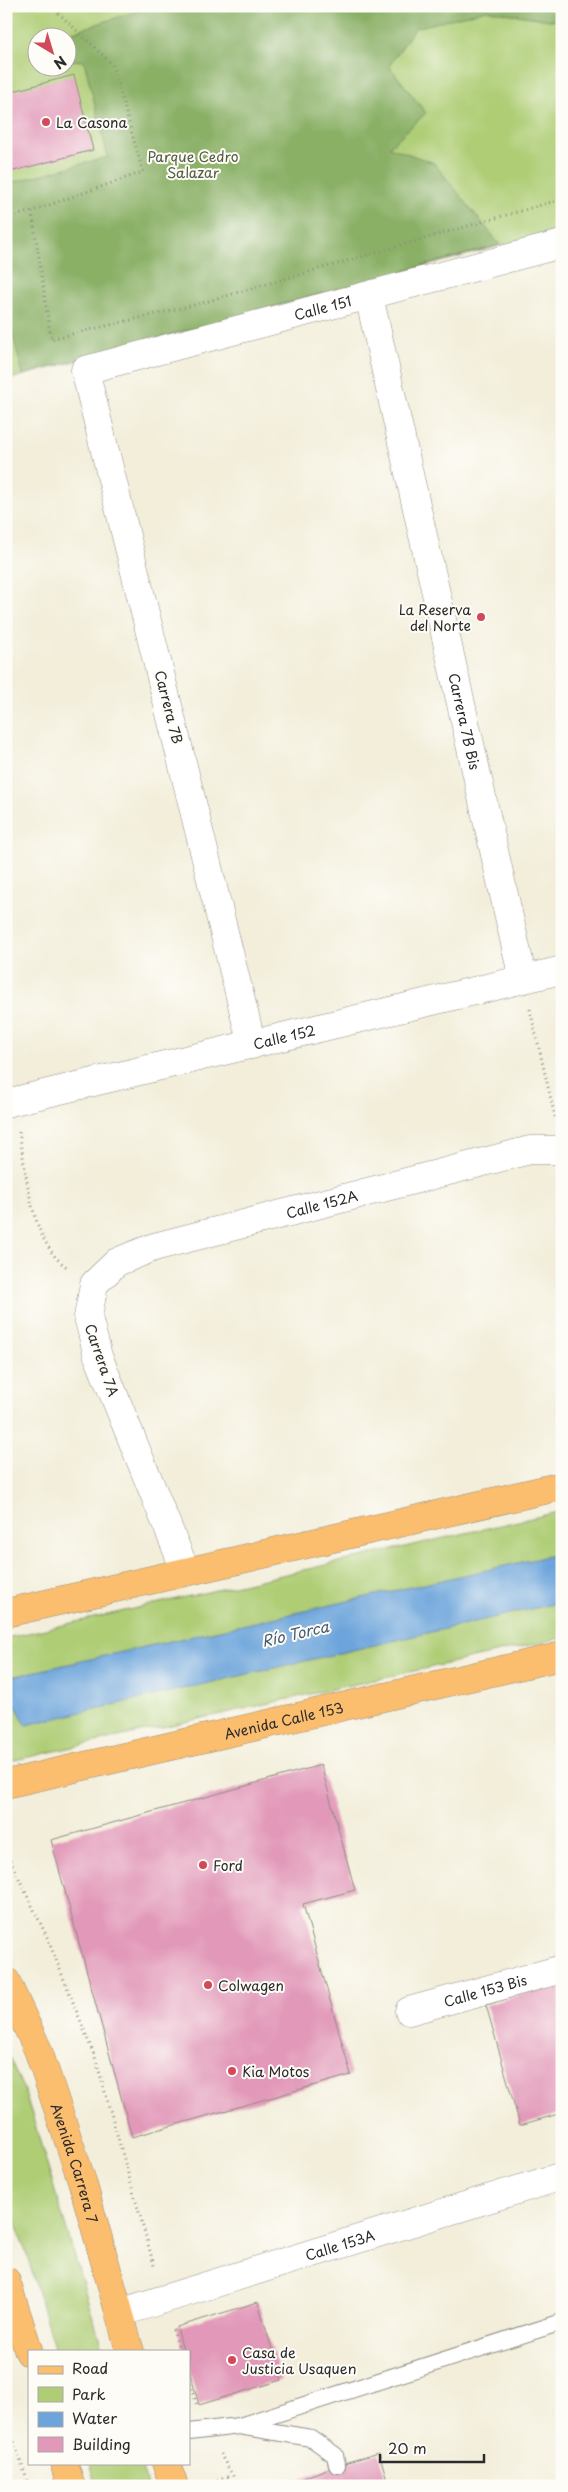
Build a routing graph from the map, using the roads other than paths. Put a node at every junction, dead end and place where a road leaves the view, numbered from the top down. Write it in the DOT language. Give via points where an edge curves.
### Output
graph roads {
  1 [pos="562,244"];
  2 [pos="369,296"];
  3 [pos="85,370"];
  4 [pos="562,970"];
  5 [pos="523,980"];
  6 [pos="252,1044"];
  7 [pos="9,1103"];
  8 [pos="562,1150"];
  9 [pos="94,1284"];
  10 [pos="562,1486"];
  11 [pos="186,1572"];
  12 [pos="6,1613"];
  13 [pos="562,1656"];
  14 [pos="6,1784"];
  15 [pos="562,1969"];
  16 [pos="6,1981"];
  17 [pos="409,2011"];
  18 [pos="562,2176"];
  19 [pos="6,2281"];
  20 [pos="119,2313"];
  21 [pos="562,2322"];
  22 [pos="28,2350"];
  23 [pos="130,2350"];
  24 [pos="239,2426"];
  25 [pos="190,2432"];
  26 [pos="64,2464"];
  27 [pos="166,2464"];
  28 [pos="337,2465"];
  29 [pos="71,2486"];
  30 [pos="174,2486"];
  1 -- 2 [label="street, Calle 151"];
  2 -- 3 [label="street, Calle 151"];
  2 -- 5 [label="street, Carrera 7B Bis"];
  3 -- 6 [label="street, Carrera 7B"];
  4 -- 5 [label="street, Calle 152"];
  5 -- 6 [label="street, Calle 152"];
  6 -- 7 [label="street, Calle 152"];
  8 -- 9 [label="street, Calle 152A" via="530,1150 154,1247 117,1262"];
  9 -- 11 [label="street, Carrera 7A" via="88,1317 98,1356"];
  10 -- 11 [label="main road"];
  11 -- 12 [label="main road"];
  13 -- 14 [label="main road, Avenida Calle 153"];
  15 -- 17 [label="street, Calle 153 Bis"];
  16 -- 20 [label="main road, Avenida Carrera 7" via="38,2050 79,2172"];
  18 -- 20 [label="street, Calle 153A"];
  19 -- 22 [label="main road"];
  20 -- 23 [label="main road, Avenida Carrera 7"];
  21 -- 24 [label="lane"];
  24 -- 25 [label="lane"];
  24 -- 28 [label="lane" via="311,2438 335,2455"];
  26 -- 29 [label="main road"];
  27 -- 30 [label="main road"];
}
